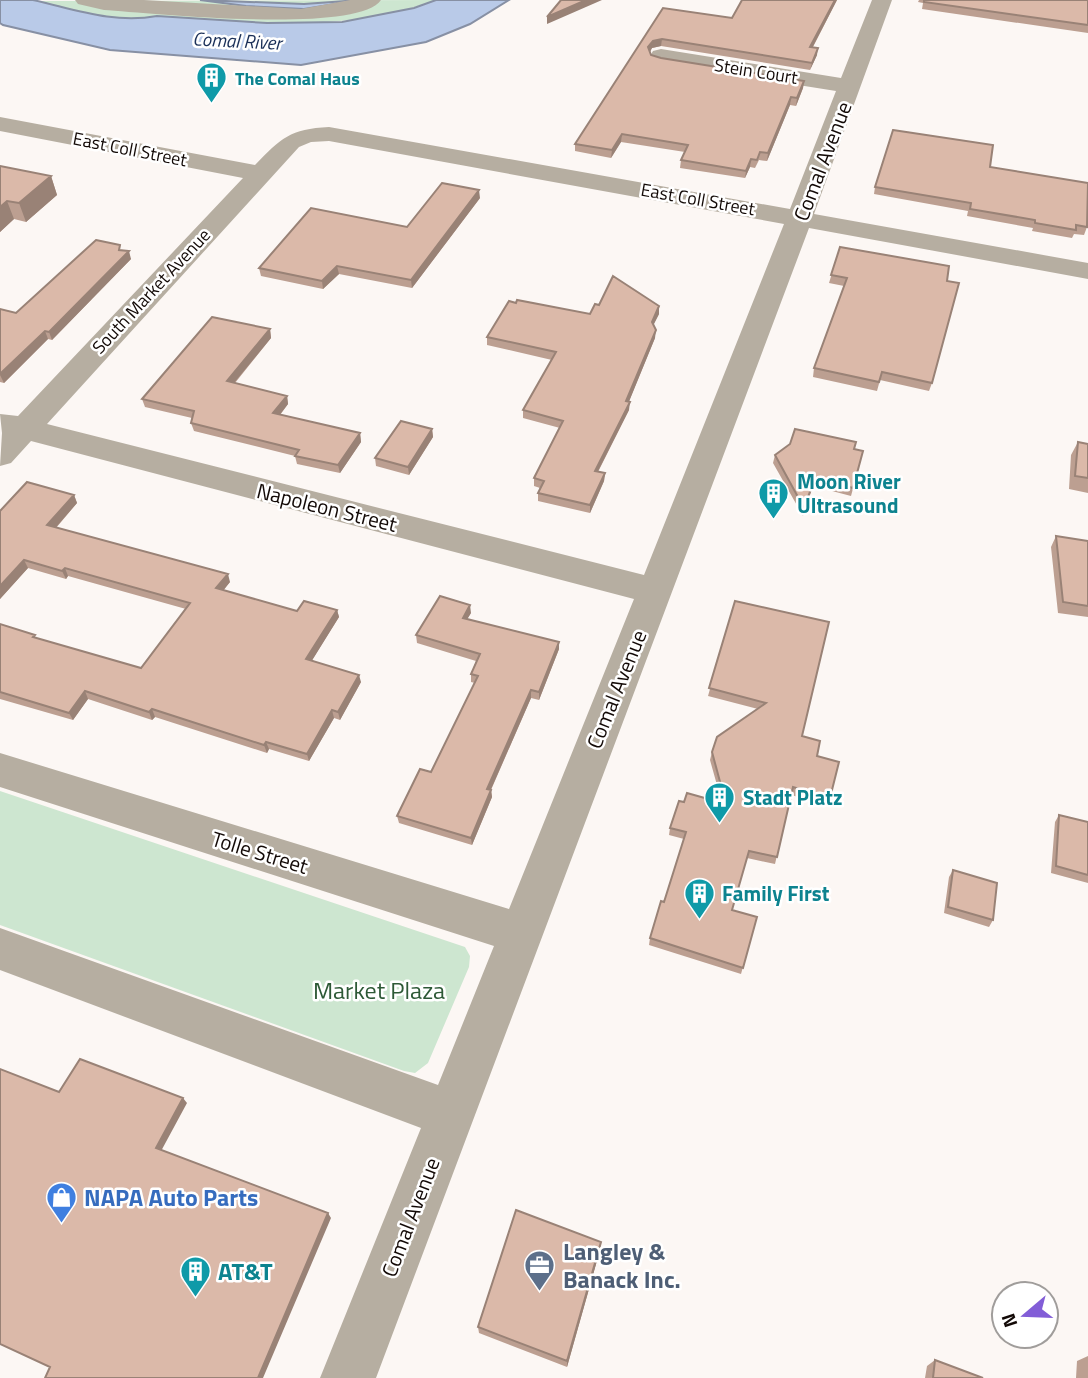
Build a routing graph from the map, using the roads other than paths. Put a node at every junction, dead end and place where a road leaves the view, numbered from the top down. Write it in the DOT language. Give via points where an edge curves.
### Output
graph roads {
  1 [pos="85,0"];
  2 [pos="371,0"];
  3 [pos="882,0"];
  4 [pos="661,56"];
  5 [pos="851,86"];
  6 [pos="0,124"];
  7 [pos="307,135"];
  8 [pos="261,174"];
  9 [pos="800,218"];
  10 [pos="1088,271"];
  11 [pos="12,426"];
  12 [pos="0,455"];
  13 [pos="655,591"];
  14 [pos="0,770"];
  15 [pos="519,933"];
  16 [pos="0,949"];
  17 [pos="449,1114"];
  18 [pos="348,1378"];
  1 -- 2 [label="street" via="301,15"];
  3 -- 5 [label="street, Comal Avenue"];
  4 -- 5 [label="street, Stein Court"];
  5 -- 9 [label="street, Comal Avenue"];
  6 -- 8 [label="street, East Coll Street"];
  7 -- 8 [label="street, South Market Avenue" via="293,139"];
  7 -- 9 [label="street, East Coll Street" via="330,134"];
  8 -- 11 [label="street, South Market Avenue"];
  9 -- 10 [label="street, East Coll Street"];
  9 -- 13 [label="street, Comal Avenue"];
  11 -- 12 [label="street, South Market Avenue"];
  11 -- 13 [label="street, Napoleon Street"];
  13 -- 15 [label="street, Comal Avenue"];
  14 -- 15 [label="street, Tolle Street"];
  15 -- 17 [label="street, Comal Avenue"];
  16 -- 17 [label="street"];
  17 -- 18 [label="street, Comal Avenue"];
}
